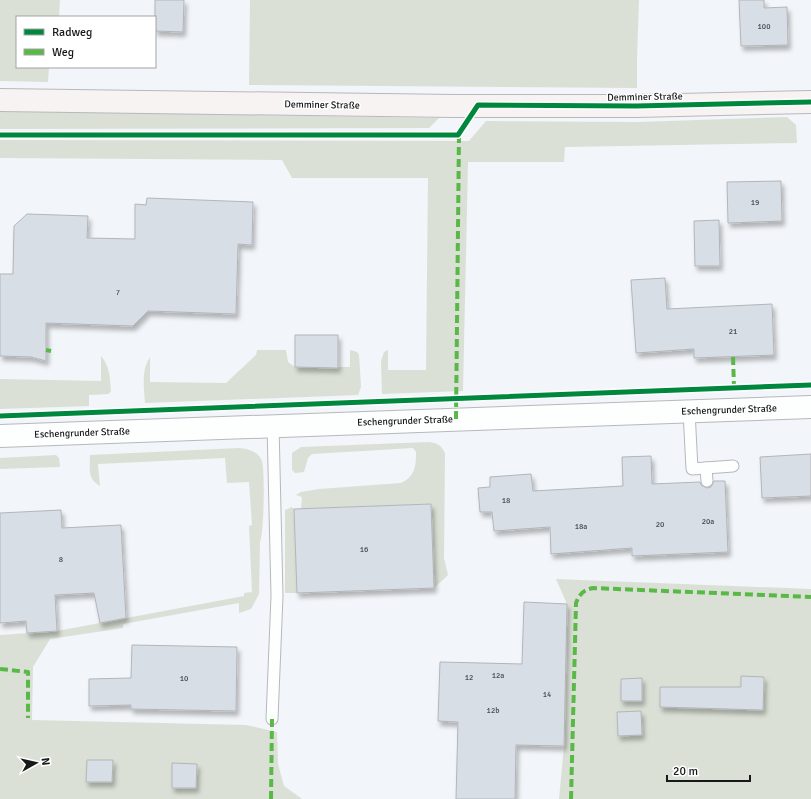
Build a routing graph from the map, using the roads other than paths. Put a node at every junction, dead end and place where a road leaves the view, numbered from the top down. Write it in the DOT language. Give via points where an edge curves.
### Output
graph roads {
  1 [pos="0,100"];
  2 [pos="811,102"];
  3 [pos="811,407"];
  4 [pos="689,411"];
  5 [pos="273,425"];
  6 [pos="0,436"];
  7 [pos="732,466"];
  8 [pos="706,468"];
  9 [pos="706,481"];
  10 [pos="272,719"];
  1 -- 2 [label="main road, Demminer Straße" via="454,106 636,106"];
  3 -- 4 [label="street, Eschengrunder Straße"];
  4 -- 5 [label="street, Eschengrunder Straße"];
  4 -- 8 [label="lane" via="692,468"];
  5 -- 6 [label="street, Eschengrunder Straße"];
  5 -- 10 [label="lane" via="277,596"];
  7 -- 8 [label="lane"];
  8 -- 9 [label="lane"];
}
